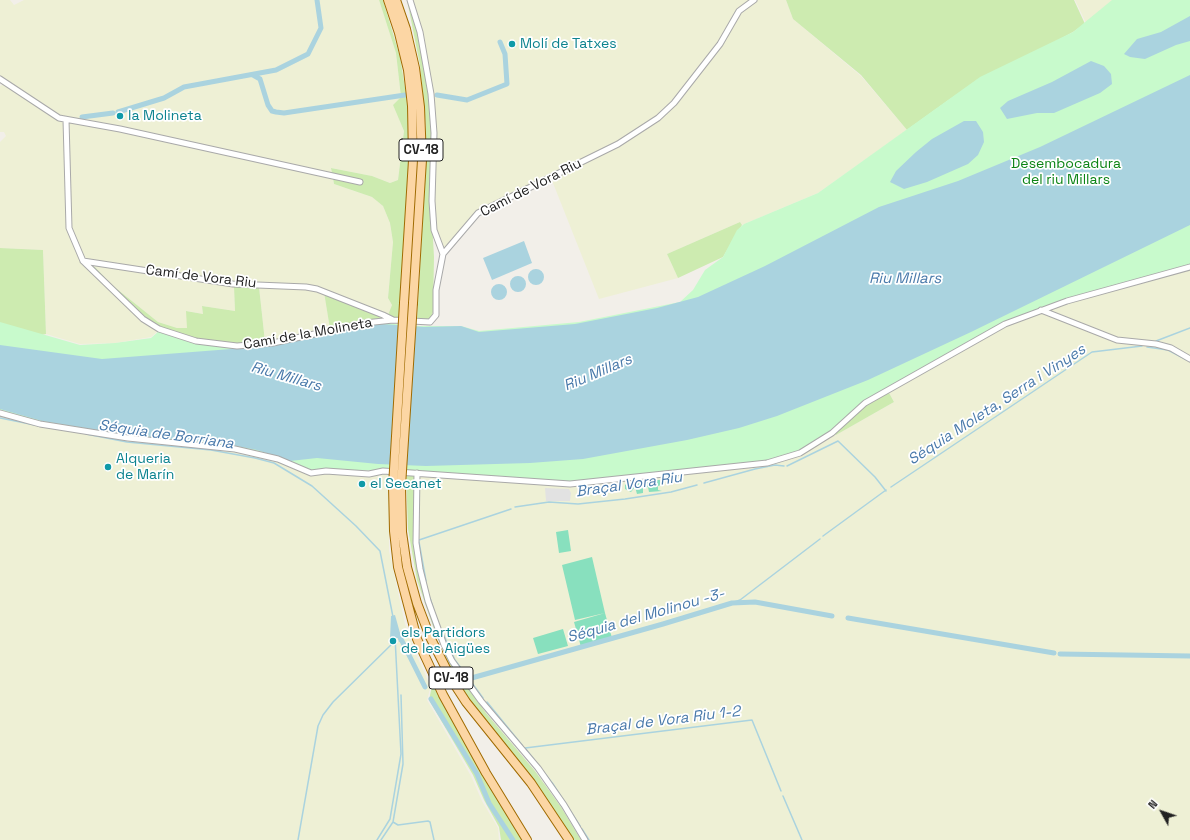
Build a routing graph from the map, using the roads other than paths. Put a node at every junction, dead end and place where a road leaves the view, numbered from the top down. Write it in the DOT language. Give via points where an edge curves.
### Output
graph roads {
  1 [pos="388,0"];
  2 [pos="396,0"];
  3 [pos="410,0"];
  4 [pos="754,0"];
  5 [pos="0,79"];
  6 [pos="66,120"];
  7 [pos="360,182"];
  8 [pos="443,254"];
  9 [pos="82,262"];
  10 [pos="1190,267"];
  11 [pos="409,303"];
  12 [pos="1041,310"];
  13 [pos="393,320"];
  14 [pos="1190,359"];
  15 [pos="0,413"];
  16 [pos="417,473"];
  17 [pos="397,486"];
  18 [pos="527,840"];
  19 [pos="569,840"];
  20 [pos="586,840"];
  1 -- 11 [label="main road, CV-18" via="404,55 412,106"];
  2 -- 11 [label="main road, CV-18" via="415,68 420,107 422,160"];
  3 -- 8 [label="street" via="420,32 431,94 434,133 434,230"];
  4 -- 8 [label="street, Camí de Vora Riu" via="739,10 720,44 668,110 618,144 478,212"];
  5 -- 6 [label="street" via="54,115"];
  6 -- 7 [label="street" via="120,129"];
  6 -- 9 [label="street, Camí de la Molineta" via="69,228"];
  8 -- 13 [label="street, Camí de Vora Riu" via="434,319 430,322"];
  9 -- 13 [label="street, Camí de Vora Riu" via="233,284 306,287 383,314"];
  9 -- 13 [label="street, Camí de la Molineta" via="143,319 159,329 190,339 238,346 273,343 365,323"];
  10 -- 12 [label="street"];
  11 -- 17 [label="main road, CV-18, bridge"];
  12 -- 14 [label="street" via="1117,340 1156,344 1171,348"];
  12 -- 16 [label="street" via="1005,324 865,403 832,434 800,453 782,460 570,484"];
  15 -- 16 [label="street" via="40,424 128,438 235,449 278,459 311,473"];
  16 -- 20 [label="street" via="416,543 420,569 428,601 444,645 452,661 480,699 538,768"];
  17 -- 18 [label="main road, CV-18" via="394,531 398,567 417,639 486,773"];
  17 -- 19 [label="main road, CV-18" via="407,567 430,637 466,702 531,784"];
}
